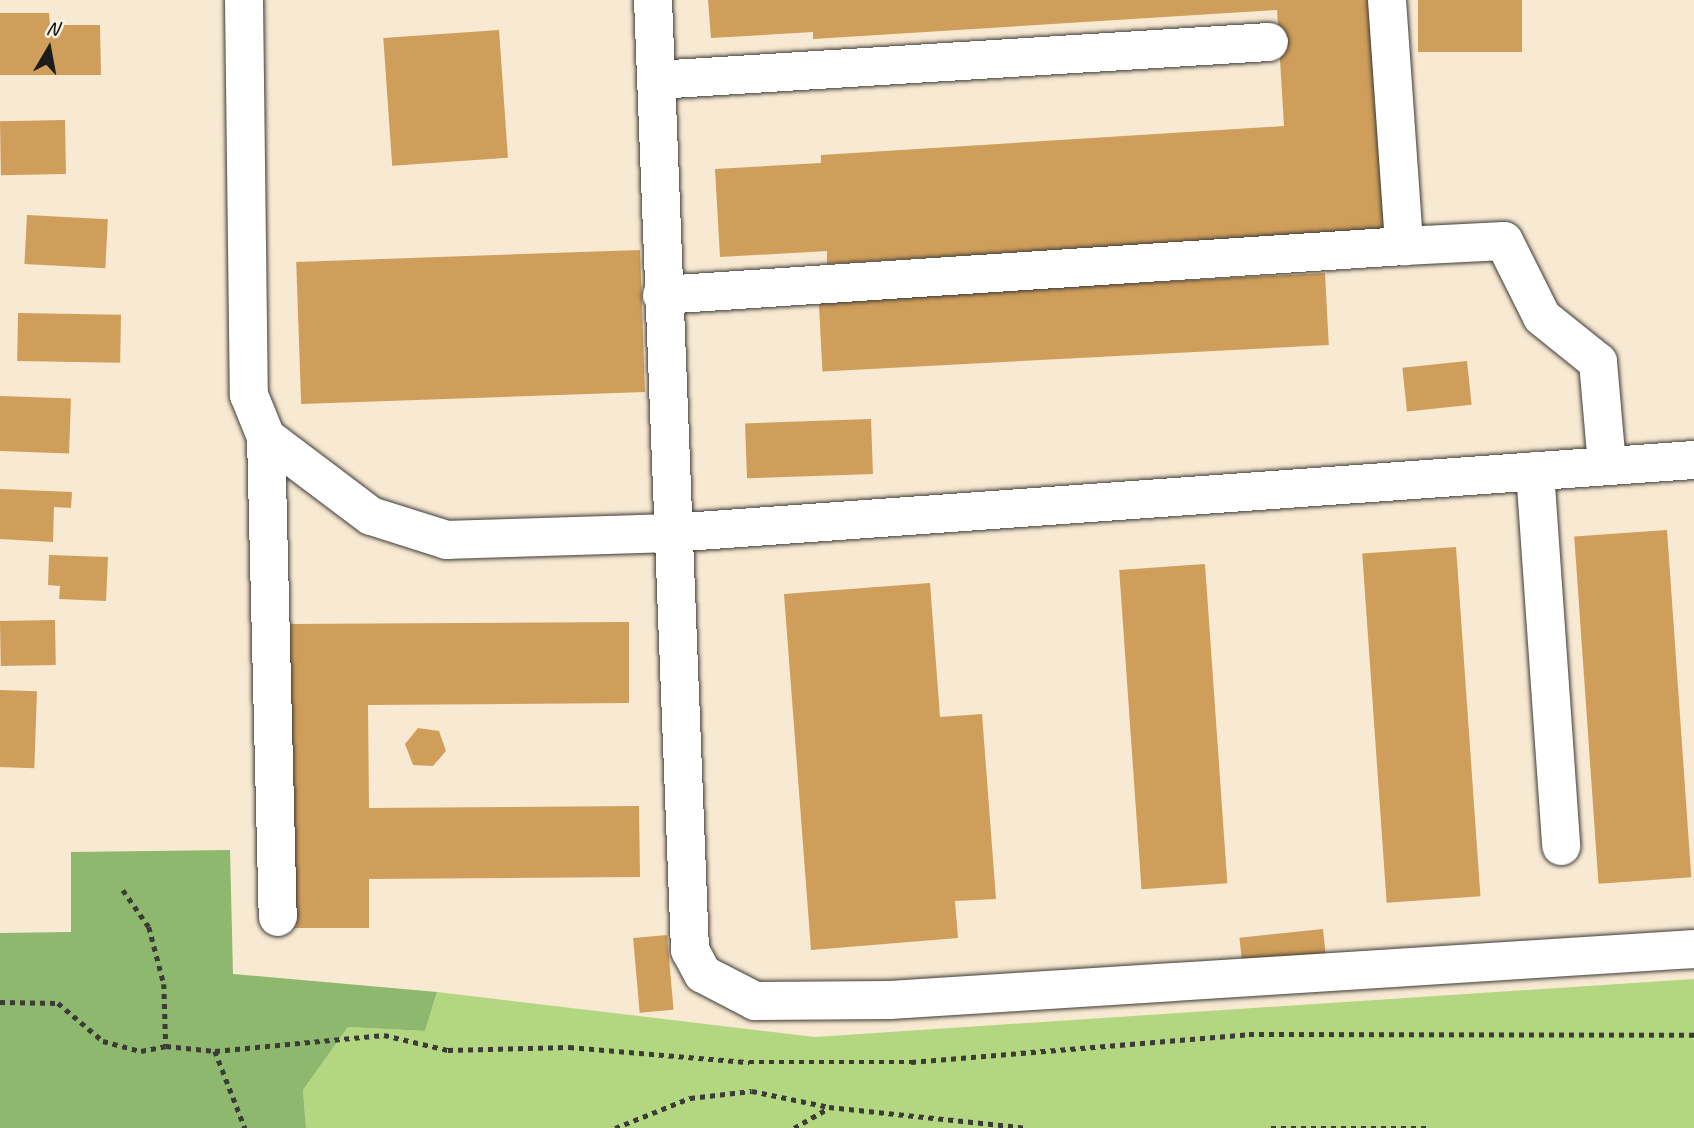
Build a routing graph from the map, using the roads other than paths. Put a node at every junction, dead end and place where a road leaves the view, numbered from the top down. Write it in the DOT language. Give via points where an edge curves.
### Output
graph roads {
  1 [pos="244,0"];
  2 [pos="653,0"];
  3 [pos="1387,0"];
  4 [pos="1269,42"];
  5 [pos="656,80"];
  6 [pos="1404,247"];
  7 [pos="662,295"];
  8 [pos="266,436"];
  9 [pos="1694,460"];
  10 [pos="1607,466"];
  11 [pos="1535,471"];
  12 [pos="670,533"];
  13 [pos="1561,846"];
  14 [pos="278,917"];
  15 [pos="1694,949"];
  1 -- 8 [label="lane" via="249,395"];
  2 -- 5 [label="lane"];
  3 -- 6 [label="lane"];
  4 -- 5 [label="lane"];
  5 -- 7 [label="lane"];
  6 -- 7 [label="lane"];
  6 -- 10 [label="lane" via="1504,241 1542,317 1598,362"];
  7 -- 12 [label="lane"];
  8 -- 12 [label="lane" via="371,516 411,534 447,540"];
  8 -- 14 [label="lane"];
  9 -- 10 [label="lane"];
  10 -- 11 [label="lane"];
  11 -- 12 [label="lane"];
  11 -- 13 [label="lane"];
  12 -- 15 [label="lane" via="690,950 703,974 755,1001 890,1000"];
}
